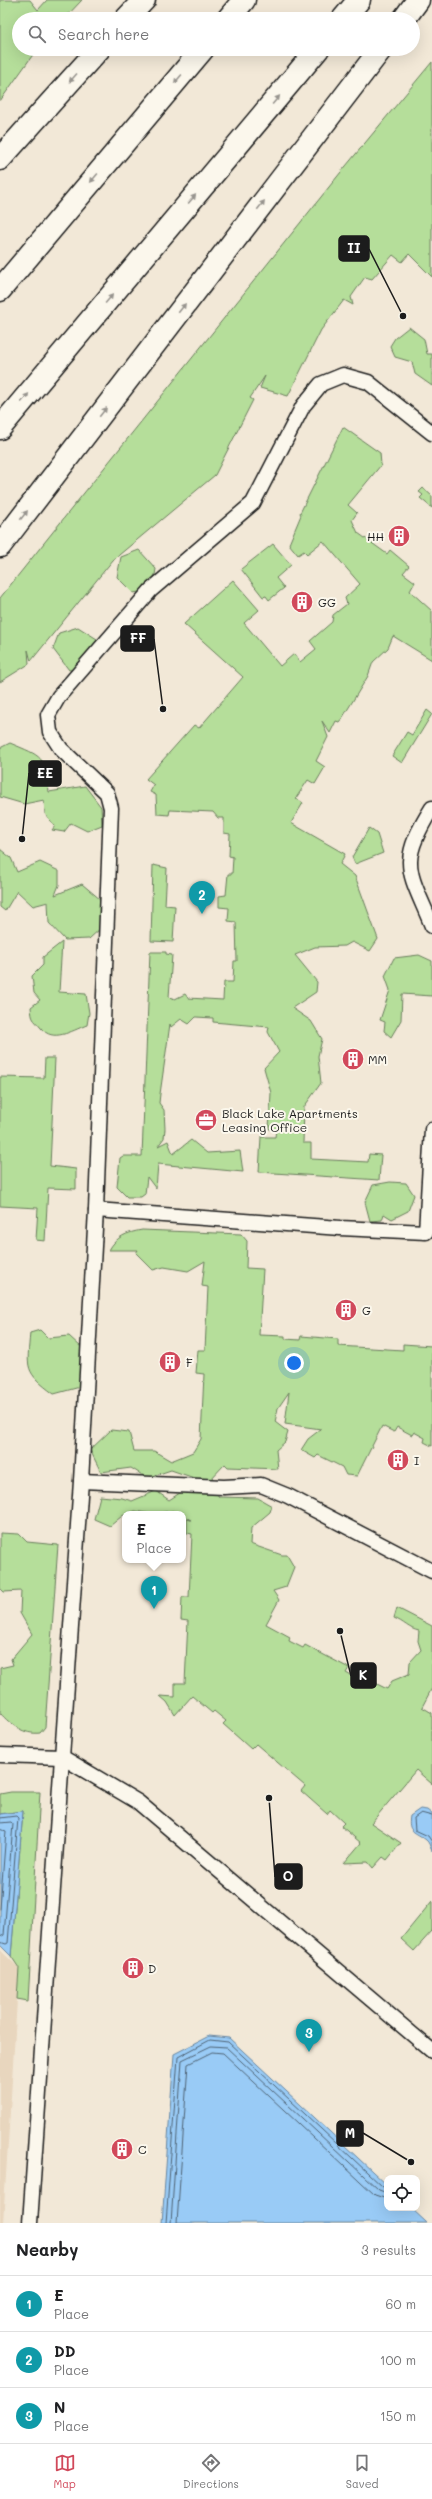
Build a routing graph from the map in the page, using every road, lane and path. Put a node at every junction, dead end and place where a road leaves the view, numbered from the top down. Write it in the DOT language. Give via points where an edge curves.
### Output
graph roads {
  1 [pos="144,0"];
  2 [pos="244,0"];
  3 [pos="359,0"];
  4 [pos="418,0"];
  5 [pos="133,12"];
  6 [pos="234,12"];
  7 [pos="349,12"];
  8 [pos="409,12"];
  9 [pos="93,56"];
  10 [pos="197,56"];
  11 [pos="312,56"];
  12 [pos="376,56"];
  13 [pos="0,159"];
  14 [pos="0,290"];
  15 [pos="0,428"];
  16 [pos="432,433"];
  17 [pos="0,546"];
  18 [pos="432,808"];
  19 [pos="432,926"];
  20 [pos="432,1129"];
  21 [pos="96,1210"];
  22 [pos="429,1232"];
  23 [pos="81,1481"];
  24 [pos="432,1571"];
  25 [pos="0,1755"];
  26 [pos="62,1758"];
  27 [pos="432,2051"];
  28 [pos="30,2223"];
  1 -- 5 [label="highway"];
  2 -- 6 [label="highway"];
  3 -- 7 [label="highway"];
  4 -- 8 [label="highway"];
  9 -- 13 [label="highway, one-way"];
  10 -- 14 [label="highway, one-way"];
  15 -- 11 [label="highway, one-way"];
  17 -- 12 [label="highway, one-way"];
  16 -- 21 [label="lane" via="368,382 343,375 321,384 304,406 253,503 151,590 59,696 48,715 50,732 61,749 107,793 111,808"];
  18 -- 19 [label="lane" via="410,851 410,874"];
  20 -- 22 [label="lane"];
  21 -- 22 [label="lane"];
  21 -- 23 [label="lane"];
  23 -- 24 [label="lane" via="224,1487 262,1485"];
  23 -- 26 [label="lane"];
  25 -- 26 [label="lane"];
  26 -- 27 [label="lane" via="138,1802"];
  26 -- 28 [label="lane"];
}
